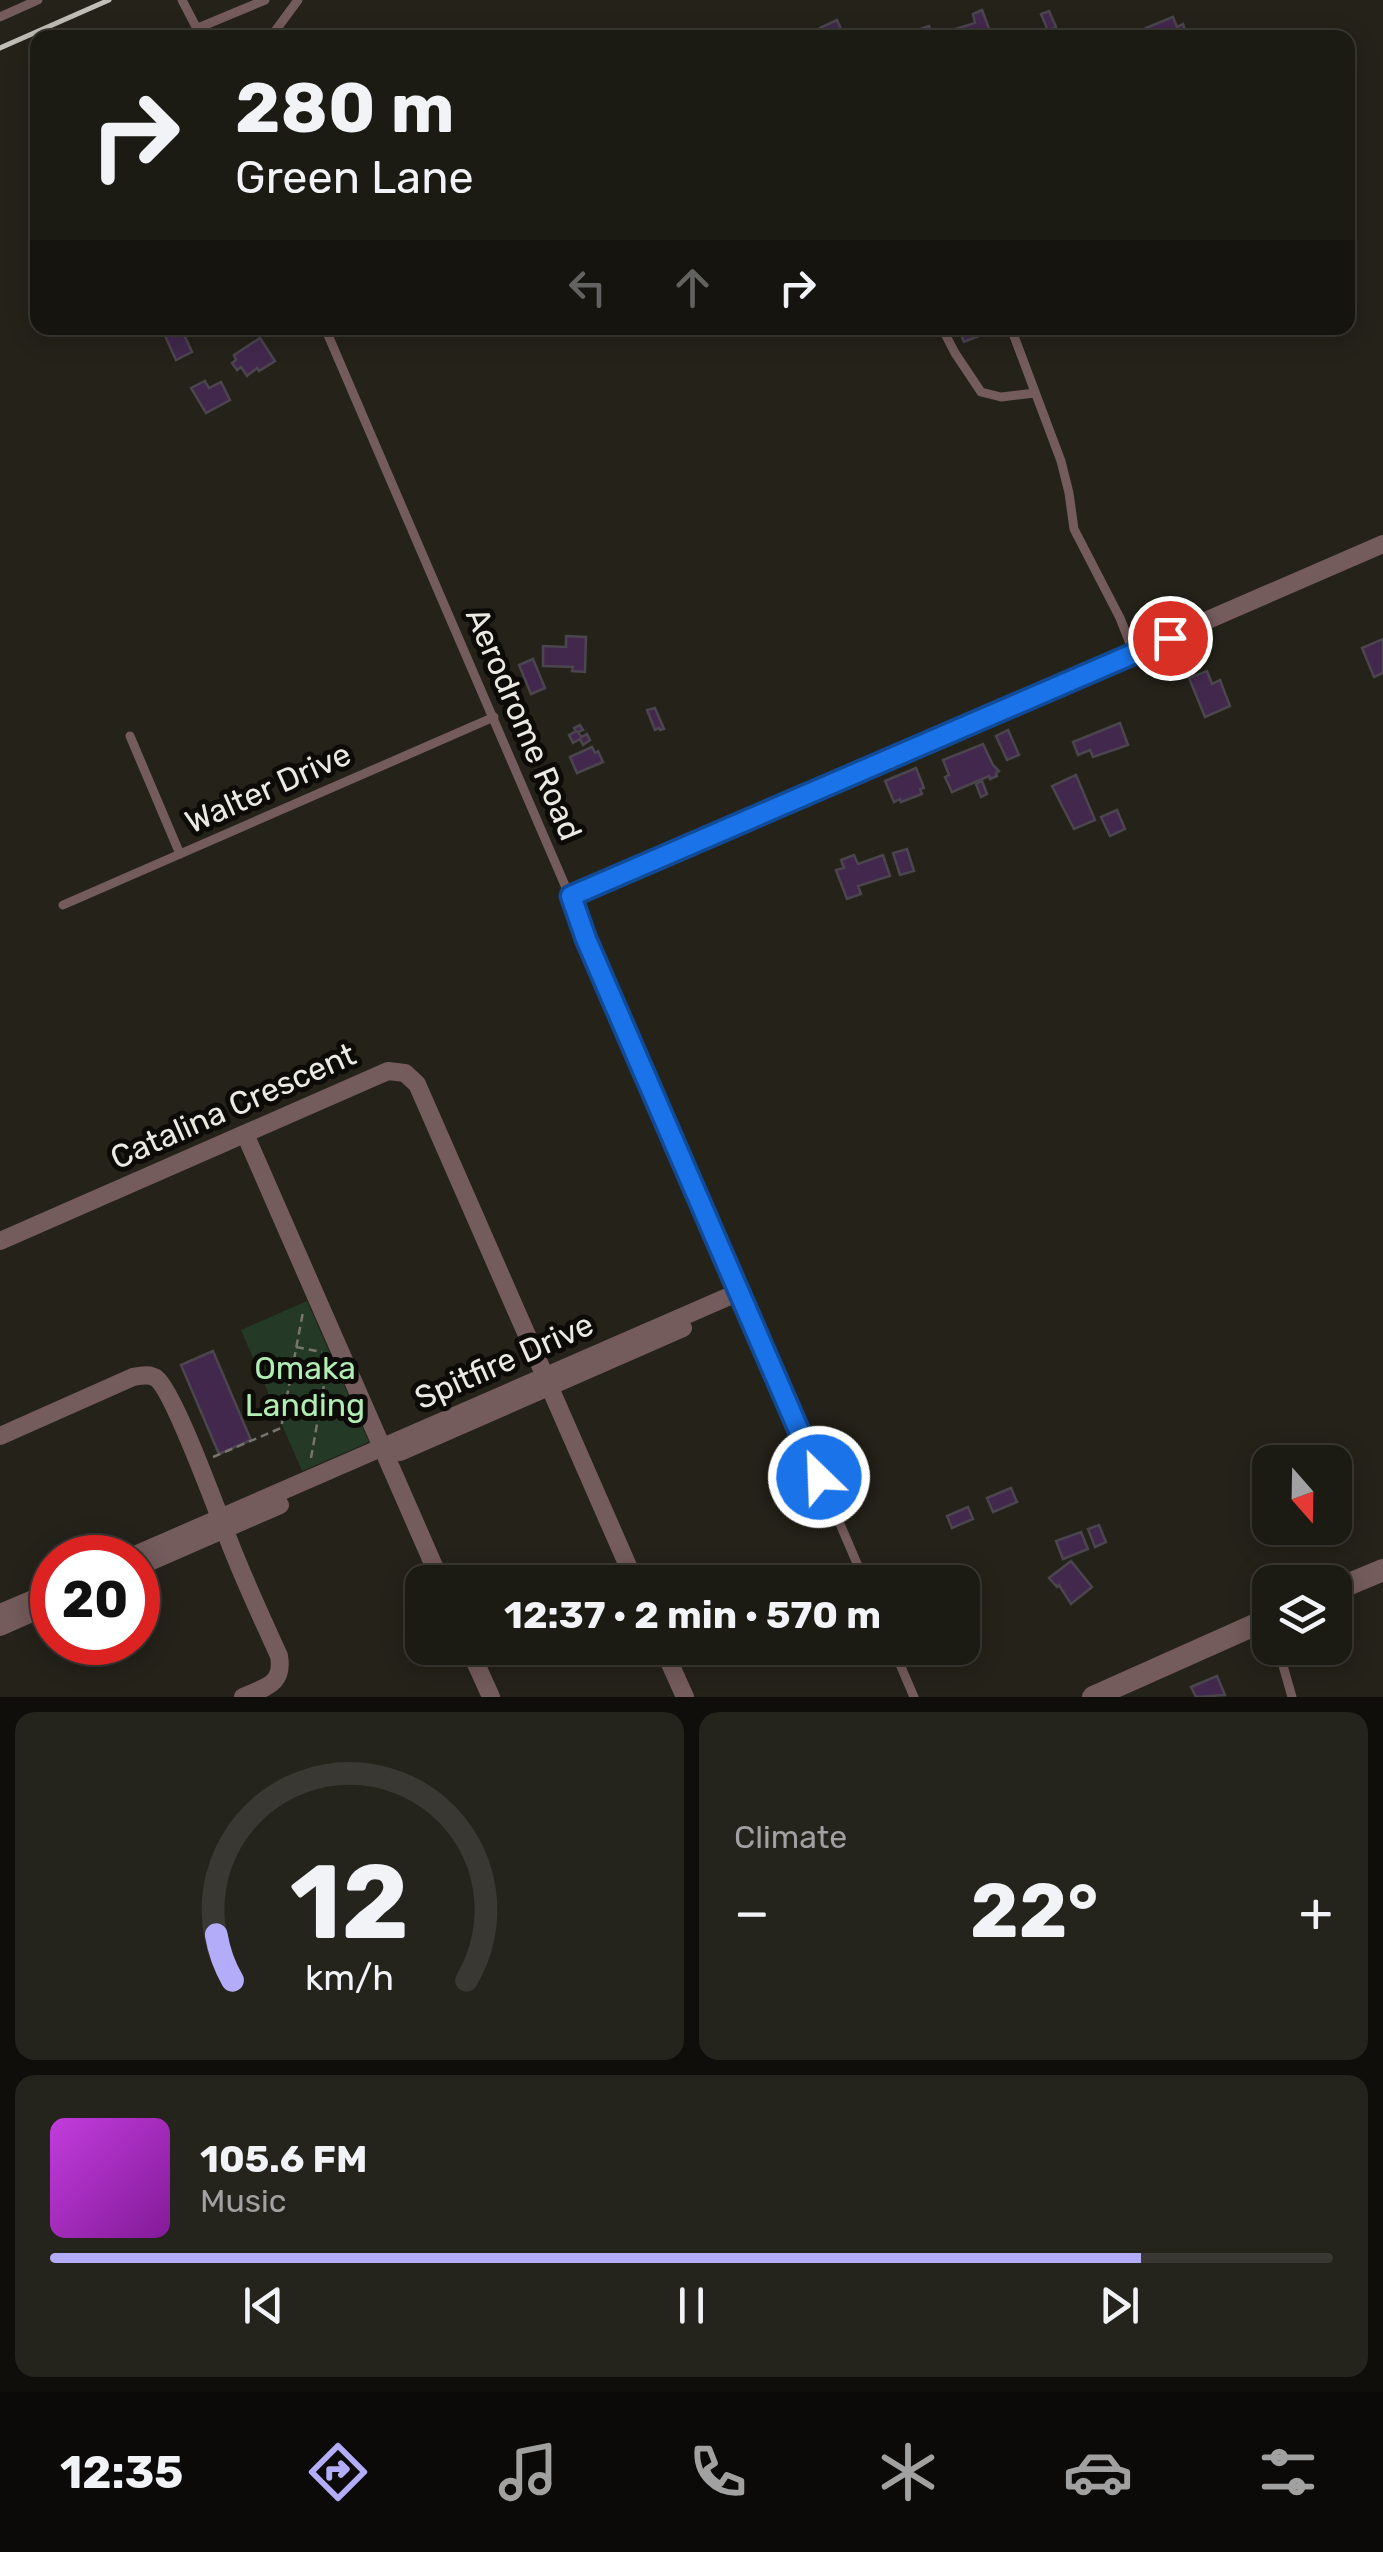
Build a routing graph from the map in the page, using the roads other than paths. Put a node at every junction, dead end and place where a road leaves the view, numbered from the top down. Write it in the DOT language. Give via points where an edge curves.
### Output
graph roads {
  1 [pos="38,0"];
  2 [pos="182,0"];
  3 [pos="265,0"];
  4 [pos="298,0"];
  5 [pos="0,16"];
  6 [pos="198,28"];
  7 [pos="200,30"];
  8 [pos="276,30"];
  9 [pos="328,335"];
  10 [pos="946,335"];
  11 [pos="1014,335"];
  12 [pos="1035,393"];
  13 [pos="1383,544"];
  14 [pos="1134,654"];
  15 [pos="494,718"];
  16 [pos="130,736"];
  17 [pos="180,854"];
  18 [pos="571,896"];
  19 [pos="63,905"];
  20 [pos="245,1134"];
  21 [pos="0,1241"];
  22 [pos="741,1297"];
  23 [pos="547,1381"];
  24 [pos="0,1436"];
  25 [pos="384,1453"];
  26 [pos="222,1523"];
  27 [pos="160,1546"];
  28 [pos="160,1555"];
  29 [pos="433,1565"];
  30 [pos="628,1565"];
  31 [pos="858,1565"];
  32 [pos="1383,1570"];
  33 [pos="1352,1583"];
  34 [pos="30,1600"];
  35 [pos="0,1614"];
  36 [pos="30,1614"];
  37 [pos="0,1627"];
  38 [pos="1252,1627"];
  39 [pos="477,1665"];
  40 [pos="671,1665"];
  41 [pos="900,1665"];
  42 [pos="1283,1665"];
  43 [pos="243,1697"];
  44 [pos="491,1697"];
  45 [pos="685,1697"];
  46 [pos="914,1697"];
  47 [pos="1093,1697"];
  48 [pos="1292,1697"];
  1 -- 5 [label="lane"];
  2 -- 6 [label="lane"];
  3 -- 6 [label="lane"];
  4 -- 8 [label="lane"];
  6 -- 7 [label="lane"];
  9 -- 15 [label="lane, Aerodrome Road"];
  10 -- 12 [label="lane" via="982,392"];
  11 -- 12 [label="lane"];
  12 -- 14 [label="lane" via="1069,492 1074,529"];
  13 -- 14 [label="street"];
  14 -- 18 [label="street"];
  15 -- 17 [label="lane, Walter Drive"];
  15 -- 18 [label="lane, Aerodrome Road"];
  16 -- 17 [label="lane"];
  17 -- 19 [label="lane, Walter Drive"];
  18 -- 22 [label="lane, Aerodrome Road"];
  20 -- 21 [label="street, Catalina Crescent"];
  20 -- 23 [label="street, Catalina Crescent" via="388,1071 406,1072 417,1084"];
  20 -- 25 [label="street"];
  22 -- 23 [label="street, Spitfire Drive"];
  22 -- 31 [label="lane, Aerodrome Road"];
  23 -- 25 [label="street, Spitfire Drive"];
  23 -- 30 [label="street"];
  24 -- 26 [label="street" via="133,1377 153,1376"];
  25 -- 26 [label="street, Spitfire Drive"];
  25 -- 29 [label="street"];
  26 -- 27 [label="street, Spitfire Drive"];
  26 -- 28 [label="street, Spitfire Drive"];
  26 -- 43 [label="street" via="281,1666 270,1685"];
  32 -- 33 [label="street"];
  34 -- 35 [label="street"];
  36 -- 37 [label="street"];
  38 -- 47 [label="street"];
  39 -- 44 [label="street"];
  40 -- 45 [label="street"];
  41 -- 46 [label="lane"];
  42 -- 48 [label="lane"];
}
